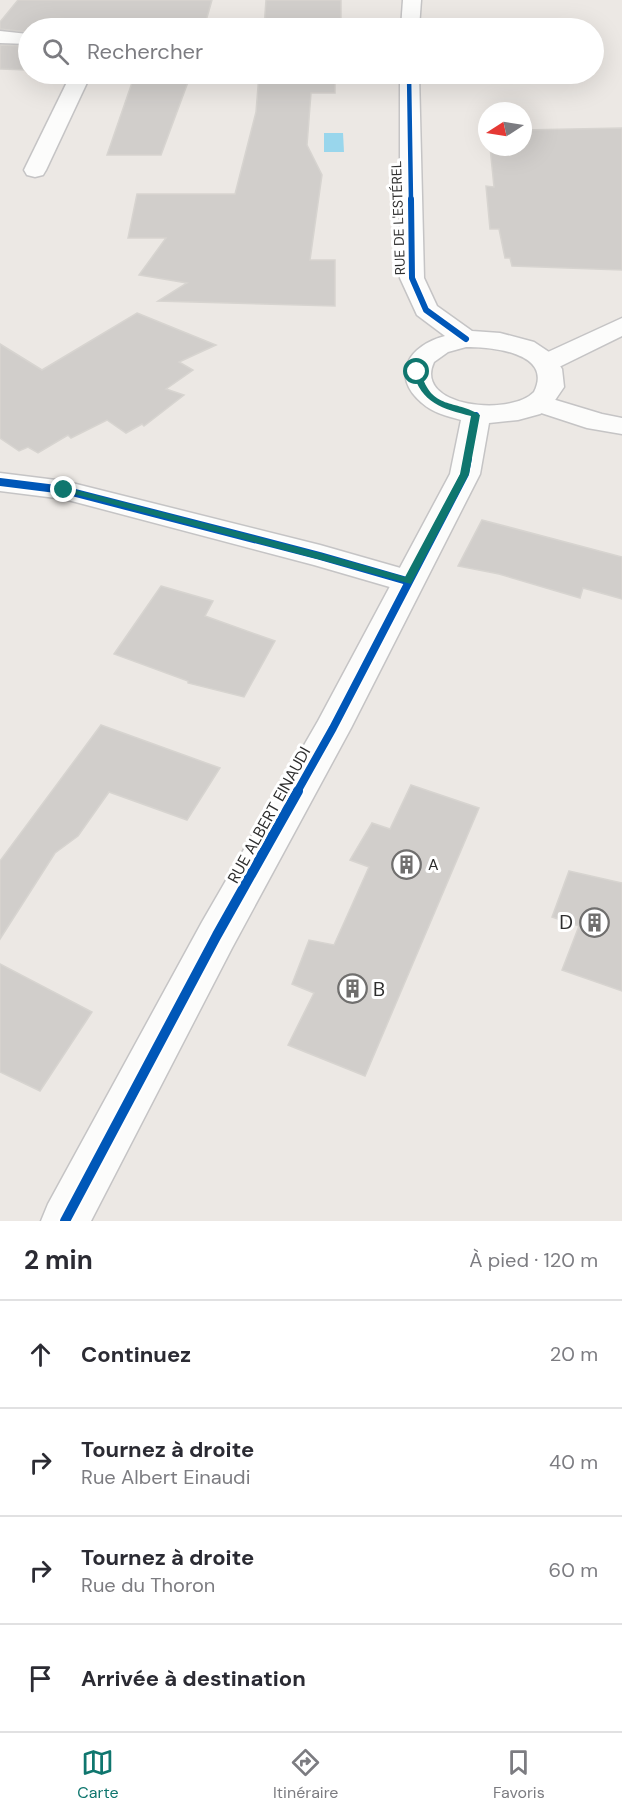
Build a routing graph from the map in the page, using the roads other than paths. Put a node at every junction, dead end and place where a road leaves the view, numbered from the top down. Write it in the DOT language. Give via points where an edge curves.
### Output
graph roads {
  1 [pos="412,0"];
  2 [pos="411,18"];
  3 [pos="0,37"];
  4 [pos="18,38"];
  5 [pos="76,84"];
  6 [pos="409,84"];
  7 [pos="35,170"];
  8 [pos="622,327"];
  9 [pos="465,339"];
  10 [pos="546,363"];
  11 [pos="539,403"];
  12 [pos="476,415"];
  13 [pos="622,426"];
  14 [pos="0,482"];
  15 [pos="407,581"];
  16 [pos="65,1221"];
  1 -- 2 [label="street"];
  3 -- 4 [label="street"];
  5 -- 7 [label="street"];
  6 -- 9 [label="street, RUE DE L'ESTÉREL" via="412,278 426,310"];
  8 -- 10 [label="street"];
  9 -- 10 [label="street" via="511,343 532,351"];
  9 -- 12 [label="street" via="432,350 417,372 420,385 432,398 449,408"];
  10 -- 11 [label="street" via="553,382 550,392"];
  11 -- 12 [label="street" via="523,411"];
  11 -- 13 [label="street"];
  12 -- 15 [label="street, RUE ALBERT EINAUDI" via="465,474"];
  14 -- 15 [label="street" via="64,490"];
  15 -- 16 [label="street, RUE ALBERT EINAUDI" via="333,728 217,935"];
}
